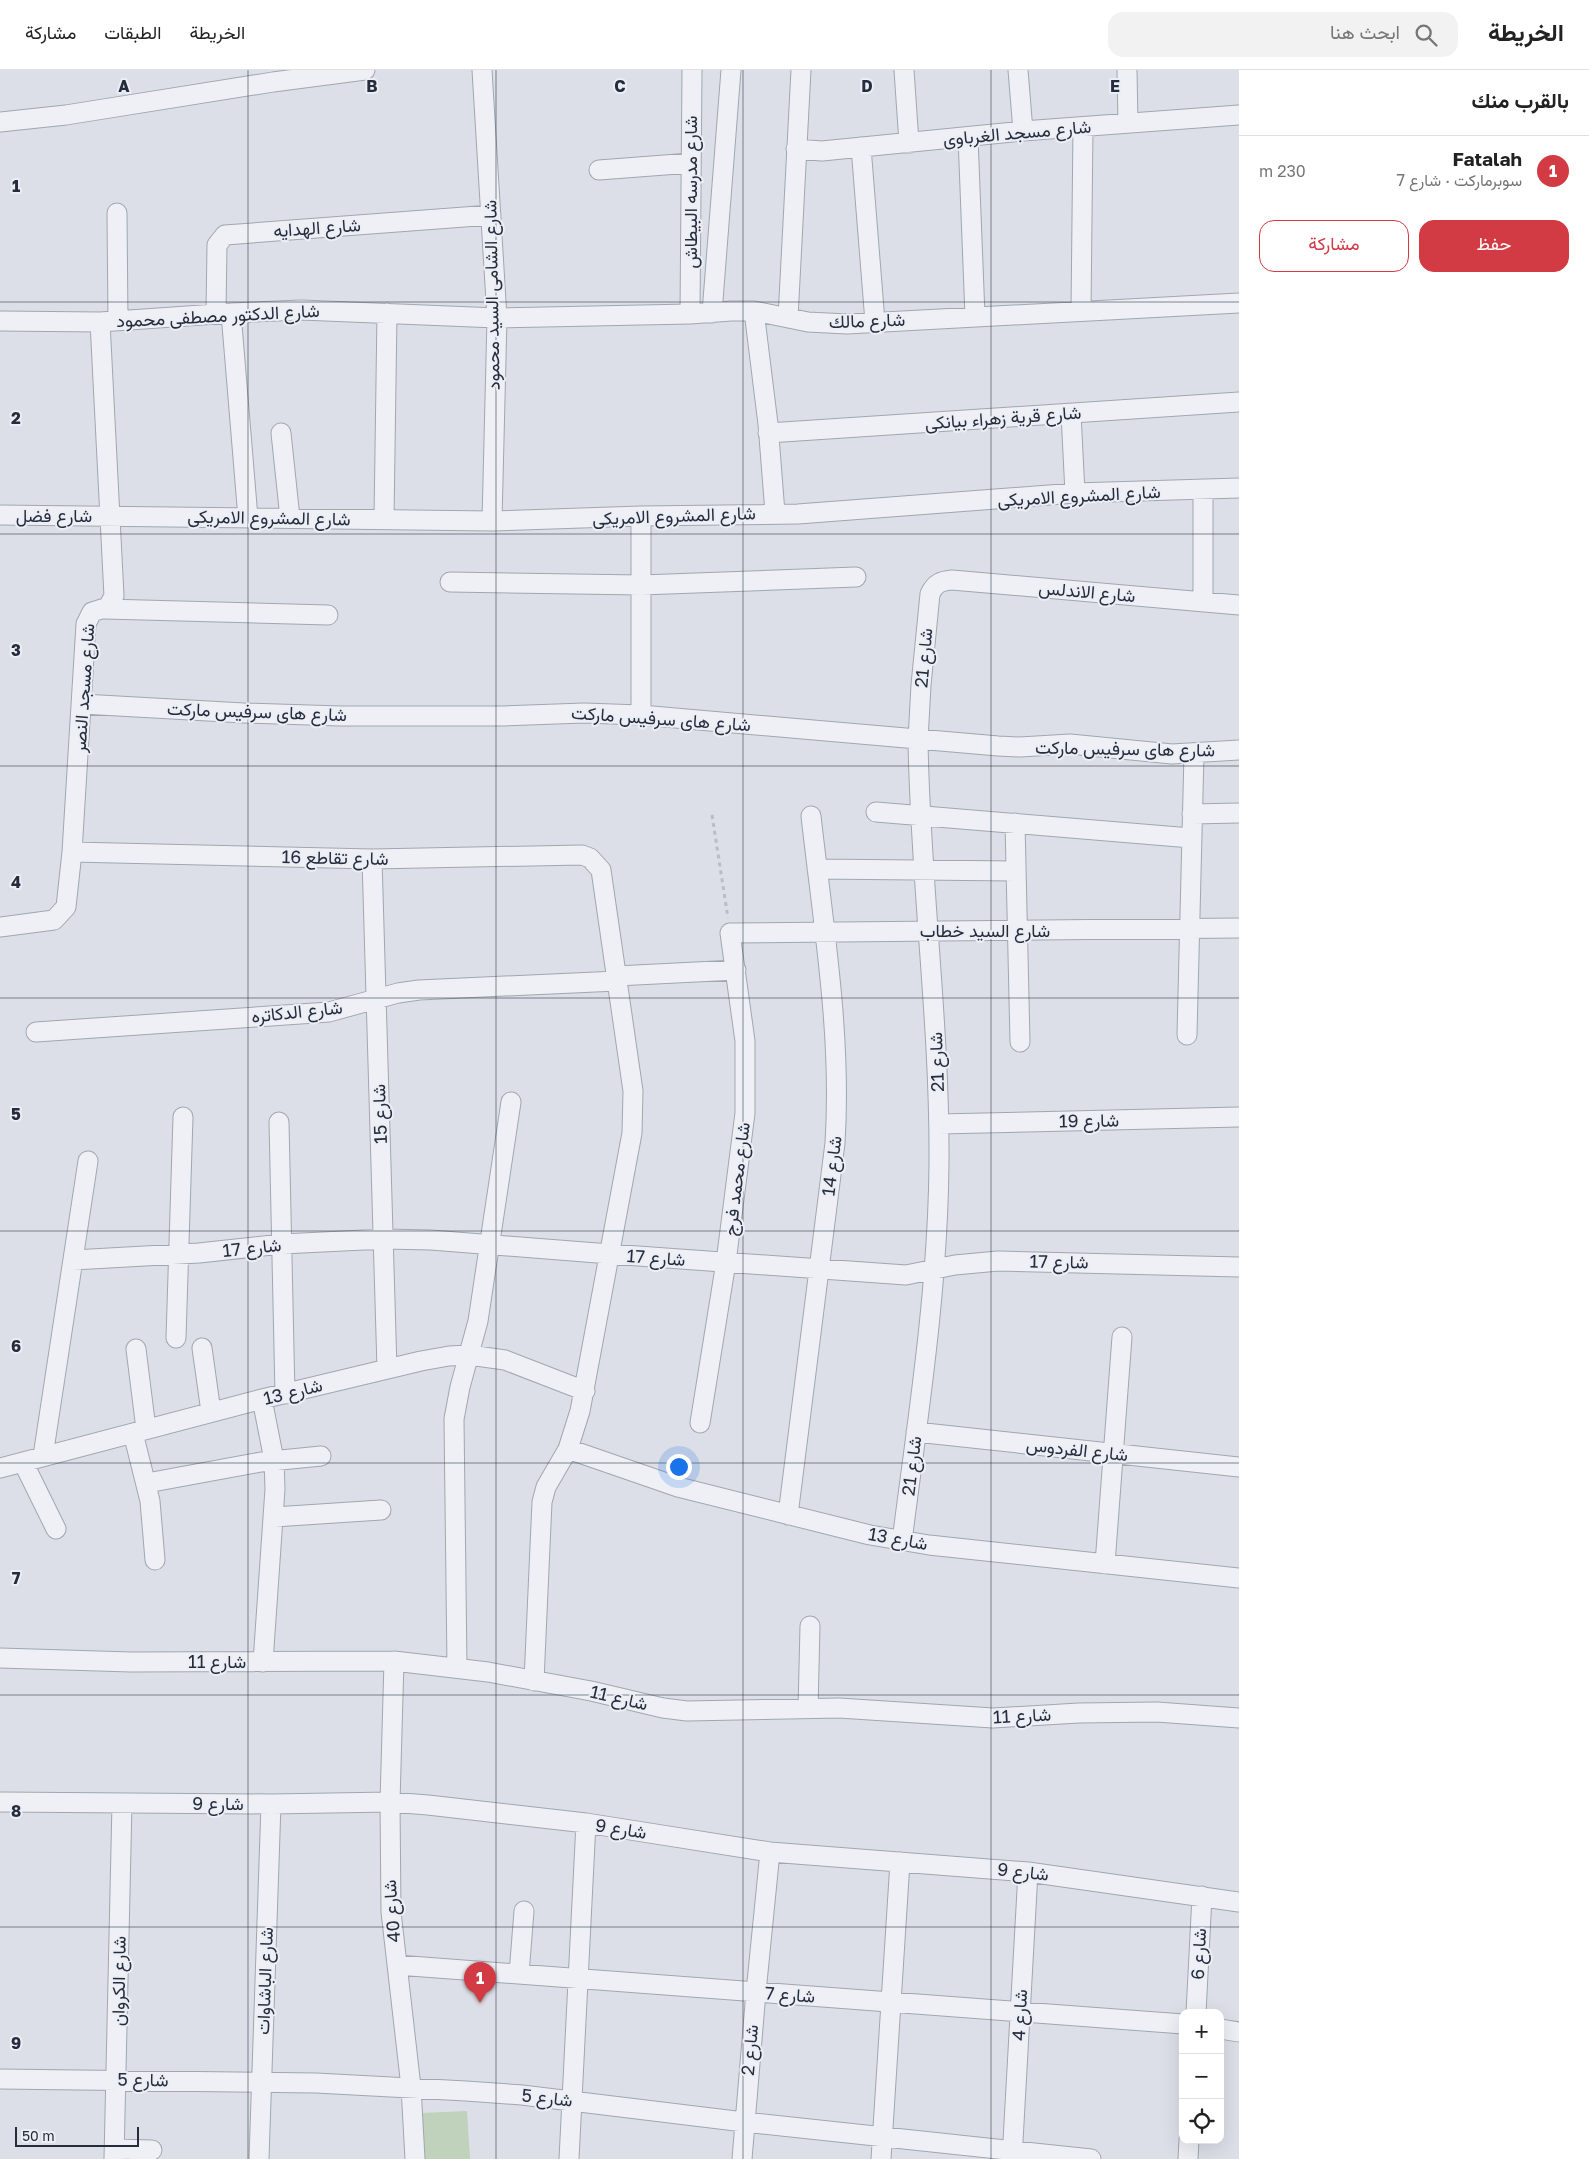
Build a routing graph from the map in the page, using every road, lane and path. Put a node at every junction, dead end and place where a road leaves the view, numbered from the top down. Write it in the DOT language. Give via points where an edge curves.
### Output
graph roads {
  1 [pos="365,70"];
  2 [pos="482,70"];
  3 [pos="692,70"];
  4 [pos="731,70"];
  5 [pos="801,70"];
  6 [pos="904,70"];
  7 [pos="1018,70"];
  8 [pos="1127,70"];
  9 [pos="1239,115"];
  10 [pos="0,122"];
  11 [pos="1128,123"];
  12 [pos="1083,127"];
  13 [pos="1023,131"];
  14 [pos="968,137"];
  15 [pos="909,142"];
  16 [pos="860,147"];
  17 [pos="796,149"];
  18 [pos="691,163"];
  19 [pos="599,170"];
  20 [pos="117,213"];
  21 [pos="491,215"];
  22 [pos="1239,303"];
  23 [pos="754,311"];
  24 [pos="1081,311"];
  25 [pos="712,312"];
  26 [pos="223,313"];
  27 [pos="387,313"];
  28 [pos="690,314"];
  29 [pos="975,316"];
  30 [pos="497,318"];
  31 [pos="788,318"];
  32 [pos="0,321"];
  33 [pos="109,322"];
  34 [pos="875,322"];
  35 [pos="1239,402"];
  36 [pos="1070,414"];
  37 [pos="281,433"];
  38 [pos="768,433"];
  39 [pos="1239,488"];
  40 [pos="1203,490"];
  41 [pos="1074,493"];
  42 [pos="775,513"];
  43 [pos="0,515"];
  44 [pos="109,516"];
  45 [pos="641,516"];
  46 [pos="248,518"];
  47 [pos="290,518"];
  48 [pos="384,519"];
  49 [pos="492,521"];
  50 [pos="856,577"];
  51 [pos="450,582"];
  52 [pos="936,584"];
  53 [pos="641,585"];
  54 [pos="1203,602"];
  55 [pos="1239,605"];
  56 [pos="105,609"];
  57 [pos="328,615"];
  58 [pos="82,704"];
  59 [pos="641,715"];
  60 [pos="918,740"];
  61 [pos="1239,750"];
  62 [pos="1194,754"];
  63 [pos="876,812"];
  64 [pos="1239,813"];
  65 [pos="1192,814"];
  66 [pos="712,815"];
  67 [pos="922,815"];
  68 [pos="811,816"];
  69 [pos="1015,823"];
  70 [pos="1191,838"];
  71 [pos="72,852"];
  72 [pos="372,860"];
  73 [pos="817,869"];
  74 [pos="925,870"];
  75 [pos="1016,871"];
  76 [pos="0,927"];
  77 [pos="1239,928"];
  78 [pos="1018,930"];
  79 [pos="1188,930"];
  80 [pos="928,931"];
  81 [pos="824,932"];
  82 [pos="730,933"];
  83 [pos="736,970"];
  84 [pos="617,978"];
  85 [pos="377,999"];
  86 [pos="36,1032"];
  87 [pos="1187,1035"];
  88 [pos="1020,1042"];
  89 [pos="511,1102"];
  90 [pos="184,1117"];
  91 [pos="1239,1117"];
  92 [pos="279,1122"];
  93 [pos="939,1124"];
  94 [pos="88,1162"];
  95 [pos="384,1239"];
  96 [pos="282,1244"];
  97 [pos="489,1244"];
  98 [pos="179,1254"];
  99 [pos="610,1254"];
  100 [pos="72,1260"];
  101 [pos="726,1262"];
  102 [pos="1239,1267"];
  103 [pos="819,1269"];
  104 [pos="934,1270"];
  105 [pos="1122,1337"];
  106 [pos="176,1338"];
  107 [pos="202,1348"];
  108 [pos="136,1349"];
  109 [pos="470,1355"];
  110 [pos="387,1369"];
  111 [pos="585,1390"];
  112 [pos="284,1394"];
  113 [pos="262,1399"];
  114 [pos="211,1412"];
  115 [pos="700,1423"];
  116 [pos="140,1431"];
  117 [pos="916,1432"];
  118 [pos="568,1450"];
  119 [pos="1113,1454"];
  120 [pos="43,1456"];
  121 [pos="322,1456"];
  122 [pos="274,1460"];
  123 [pos="23,1462"];
  124 [pos="1239,1467"];
  125 [pos="0,1468"];
  126 [pos="147,1482"];
  127 [pos="381,1510"];
  128 [pos="788,1515"];
  129 [pos="274,1517"];
  130 [pos="56,1529"];
  131 [pos="902,1541"];
  132 [pos="155,1560"];
  133 [pos="1105,1564"];
  134 [pos="1239,1578"];
  135 [pos="810,1626"];
  136 [pos="0,1658"];
  137 [pos="394,1661"];
  138 [pos="264,1662"];
  139 [pos="457,1667"];
  140 [pos="534,1681"];
  141 [pos="808,1709"];
  142 [pos="1239,1718"];
  143 [pos="0,1802"];
  144 [pos="390,1802"];
  145 [pos="122,1803"];
  146 [pos="271,1804"];
  147 [pos="586,1823"];
  148 [pos="770,1852"];
  149 [pos="900,1862"];
  150 [pos="1028,1872"];
  151 [pos="1202,1896"];
  152 [pos="1239,1902"];
  153 [pos="524,1911"];
  154 [pos="397,1965"];
  155 [pos="519,1974"];
  156 [pos="578,1979"];
  157 [pos="756,1992"];
  158 [pos="891,2002"];
  159 [pos="1196,2009"];
  160 [pos="1021,2012"];
  161 [pos="1179,2024"];
  162 [pos="1224,2030"];
  163 [pos="1239,2032"];
  164 [pos="0,2079"];
  165 [pos="117,2080"];
  166 [pos="261,2081"];
  167 [pos="411,2088"];
  168 [pos="572,2101"];
  169 [pos="744,2122"];
  170 [pos="883,2136"];
  171 [pos="1189,2144"];
  172 [pos="152,2150"];
  173 [pos="115,2154"];
  174 [pos="1013,2155"];
  175 [pos="259,2159"];
  176 [pos="415,2159"];
  177 [pos="569,2159"];
  178 [pos="742,2159"];
  179 [pos="881,2159"];
  180 [pos="1091,2159"];
  181 [pos="1188,2159"];
  1 -- 10 [label="street"];
  2 -- 21 [label="street, شارع الشامى السيد محمود"];
  3 -- 18 [label="street, شارع مدرسه البيطاش"];
  4 -- 25 [label="street"];
  5 -- 17 [label="street"];
  6 -- 15 [label="street"];
  7 -- 13 [label="street"];
  8 -- 11 [label="street"];
  9 -- 11 [label="street, شارع مسجد الغرباوى"];
  11 -- 12 [label="street, شارع مسجد الغرباوى"];
  12 -- 13 [label="street, شارع مسجد الغرباوى"];
  12 -- 24 [label="street"];
  13 -- 14 [label="street, شارع مسجد الغرباوى"];
  14 -- 15 [label="street, شارع مسجد الغرباوى"];
  14 -- 29 [label="street"];
  15 -- 16 [label="street, شارع مسجد الغرباوى"];
  16 -- 17 [label="street, شارع مسجد الغرباوى" via="822,151"];
  16 -- 34 [label="street"];
  17 -- 31 [label="street"];
  18 -- 19 [label="street"];
  18 -- 28 [label="street, شارع مدرسه البيطاش"];
  20 -- 33 [label="street, شارع مسجد النصر"];
  21 -- 26 [label="street, شارع الهدايه" via="225,235 217,245"];
  21 -- 30 [label="street, شارع الشامى السيد محمود"];
  22 -- 24 [label="street, شارع مالك"];
  23 -- 25 [label="street, شارع مالك"];
  23 -- 31 [label="street, شارع مالك"];
  23 -- 38 [label="street"];
  24 -- 29 [label="street, شارع مالك"];
  25 -- 28 [label="street, شارع مالك"];
  26 -- 27 [label="street, شارع الدكتور مصطفى محمود" via="300,310"];
  26 -- 33 [label="street, شارع الدكتور مصطفى محمود"];
  26 -- 46 [label="street, شارع الهدايه"];
  27 -- 30 [label="street, شارع الدكتور مصطفى محمود"];
  27 -- 48 [label="street"];
  28 -- 30 [label="street, شارع مالك"];
  29 -- 34 [label="street, شارع مالك"];
  30 -- 49 [label="street, شارع الشامى السيد محمود"];
  31 -- 34 [label="street, شارع مالك" via="847,324"];
  32 -- 33 [label="street, شارع الدكتور مصطفى محمود"];
  33 -- 44 [label="street, شارع مسجد النصر"];
  35 -- 36 [label="street, شارع قرية زهراء بيانكى"];
  36 -- 38 [label="street, شارع قرية زهراء بيانكى"];
  36 -- 41 [label="street"];
  37 -- 47 [label="street"];
  38 -- 42 [label="street"];
  39 -- 40 [label="street, شارع المشروع الامريكى"];
  40 -- 41 [label="street, شارع المشروع الامريكى"];
  40 -- 54 [label="street"];
  41 -- 42 [label="street, شارع المشروع الامريكى" via="798,514"];
  42 -- 45 [label="street, شارع المشروع الامريكى"];
  43 -- 44 [label="street, شارع فضل"];
  44 -- 46 [label="street, شارع المشروع الامريكى"];
  44 -- 56 [label="street, شارع مسجد النصر" via="114,596"];
  45 -- 49 [label="street, شارع المشروع الامريكى"];
  45 -- 53 [label="street"];
  46 -- 47 [label="street, شارع المشروع الامريكى"];
  47 -- 48 [label="street, شارع المشروع الامريكى"];
  48 -- 49 [label="street, شارع المشروع الامريكى"];
  50 -- 53 [label="street"];
  51 -- 53 [label="street"];
  52 -- 54 [label="street, شارع الاندلس" via="965,581"];
  52 -- 60 [label="street, شارع 21" via="929,600"];
  53 -- 59 [label="street"];
  54 -- 55 [label="street, شارع الاندلس"];
  56 -- 57 [label="street"];
  56 -- 58 [label="street, شارع مسجد النصر" via="92,612 87,619"];
  58 -- 59 [label="street, شارع هاى سرفيس ماركت" via="341,716"];
  58 -- 71 [label="street, شارع مسجد النصر"];
  59 -- 60 [label="street, شارع هاى سرفيس ماركت"];
  60 -- 62 [label="street, شارع هاى سرفيس ماركت" via="1020,747 1070,744"];
  60 -- 67 [label="street, شارع 21"];
  61 -- 62 [label="street, شارع هاى سرفيس ماركت"];
  62 -- 65 [label="street"];
  63 -- 67 [label="street"];
  64 -- 65 [label="street"];
  65 -- 70 [label="street"];
  66 -- 82 [label="path"];
  67 -- 69 [label="street"];
  67 -- 74 [label="street, شارع 21"];
  68 -- 73 [label="street, شارع 14"];
  69 -- 70 [label="street"];
  69 -- 75 [label="street"];
  70 -- 79 [label="street"];
  71 -- 72 [label="street, شارع تقاطع 16"];
  71 -- 76 [label="street, شارع مسجد النصر" via="67,902 59,917"];
  72 -- 84 [label="street, شارع تقاطع 16" via="582,855 590,858 596,863 602,878"];
  72 -- 85 [label="street, شارع 15"];
  73 -- 74 [label="street"];
  73 -- 81 [label="street, شارع 14"];
  74 -- 75 [label="street"];
  74 -- 80 [label="street, شارع 21"];
  75 -- 78 [label="street"];
  77 -- 79 [label="street, شارع السيد خطاب"];
  78 -- 79 [label="street, شارع السيد خطاب"];
  78 -- 80 [label="street, شارع السيد خطاب"];
  78 -- 88 [label="street"];
  79 -- 87 [label="street"];
  80 -- 81 [label="street, شارع السيد خطاب"];
  80 -- 93 [label="street, شارع 21"];
  81 -- 82 [label="street, شارع السيد خطاب"];
  81 -- 103 [label="street, شارع 14" via="836,1034 838,1107"];
  82 -- 83 [label="street, شارع محمد فرج"];
  83 -- 84 [label="street, شارع الدكاتره"];
  83 -- 101 [label="street, شارع محمد فرج" via="745,1041 745,1113"];
  84 -- 85 [label="street, شارع الدكاتره" via="420,990"];
  84 -- 99 [label="street" via="634,1112"];
  85 -- 86 [label="street, شارع الدكاتره" via="329,1012"];
  85 -- 95 [label="street, شارع 15"];
  89 -- 97 [label="street"];
  90 -- 98 [label="street"];
  91 -- 93 [label="street, شارع 19"];
  92 -- 96 [label="street"];
  93 -- 104 [label="street, شارع 21"];
  94 -- 100 [label="street"];
  95 -- 96 [label="street, شارع 17"];
  95 -- 97 [label="street, شارع 17"];
  95 -- 110 [label="street, شارع 15"];
  96 -- 98 [label="street, شارع 17"];
  96 -- 112 [label="street"];
  97 -- 99 [label="street, شارع 17"];
  97 -- 109 [label="street"];
  98 -- 100 [label="street, شارع 17"];
  98 -- 106 [label="street"];
  99 -- 101 [label="street, شارع 17"];
  99 -- 111 [label="street"];
  100 -- 120 [label="street"];
  101 -- 103 [label="street, شارع 17"];
  101 -- 115 [label="street, شارع محمد فرج"];
  102 -- 104 [label="street, شارع 17" via="998,1261"];
  103 -- 104 [label="street, شارع 17" via="906,1275"];
  103 -- 128 [label="street, شارع 14"];
  104 -- 117 [label="street, شارع 21"];
  105 -- 119 [label="street"];
  107 -- 114 [label="street"];
  108 -- 116 [label="street"];
  109 -- 110 [label="street, شارع 13"];
  109 -- 111 [label="street, شارع 13" via="505,1360"];
  109 -- 139 [label="street" via="454,1419"];
  110 -- 112 [label="street, شارع 13"];
  111 -- 118 [label="street"];
  112 -- 113 [label="street, شارع 13"];
  113 -- 114 [label="street, شارع 13"];
  113 -- 122 [label="street"];
  114 -- 116 [label="street, شارع 13"];
  116 -- 120 [label="street, شارع 13"];
  116 -- 126 [label="street"];
  117 -- 119 [label="street, شارع الفردوس"];
  117 -- 131 [label="street, شارع 21"];
  118 -- 128 [label="street, شارع 13" via="678,1487"];
  118 -- 140 [label="street" via="546,1487 542,1502"];
  119 -- 124 [label="street, شارع الفردوس"];
  119 -- 133 [label="street"];
  120 -- 123 [label="street, شارع 13"];
  121 -- 122 [label="street"];
  122 -- 126 [label="street"];
  122 -- 129 [label="street"];
  123 -- 125 [label="street, شارع 13"];
  123 -- 130 [label="street"];
  126 -- 132 [label="street"];
  127 -- 129 [label="street"];
  128 -- 131 [label="street, شارع 13"];
  129 -- 138 [label="street"];
  131 -- 133 [label="street, شارع 13"];
  133 -- 134 [label="street, شارع 13"];
  135 -- 141 [label="street"];
  136 -- 138 [label="street, شارع 11"];
  137 -- 138 [label="street, شارع 11"];
  137 -- 139 [label="street, شارع 11"];
  137 -- 144 [label="street, شارع 40"];
  139 -- 140 [label="street, شارع 11"];
  140 -- 141 [label="street, شارع 11" via="687,1711"];
  141 -- 142 [label="street, شارع 11" via="881,1710 993,1718 1147,1712"];
  143 -- 145 [label="street, شارع 9"];
  144 -- 146 [label="street, شارع 9"];
  144 -- 147 [label="street, شارع 9"];
  144 -- 154 [label="street, شارع 40" via="391,1912"];
  145 -- 146 [label="street, شارع 9"];
  145 -- 165 [label="street, شارع الكروان"];
  146 -- 166 [label="street, شارع الباشاوات"];
  147 -- 148 [label="street, شارع 9"];
  147 -- 156 [label="street"];
  148 -- 149 [label="street, شارع 9"];
  148 -- 157 [label="street, شارع 2"];
  149 -- 150 [label="street, شارع 9"];
  149 -- 158 [label="street"];
  150 -- 151 [label="street, شارع 9"];
  150 -- 160 [label="street, شارع 4"];
  151 -- 152 [label="street, شارع 9"];
  151 -- 159 [label="street, شارع 6"];
  153 -- 155 [label="street"];
  154 -- 155 [label="street, شارع 7"];
  154 -- 167 [label="street, شارع 40"];
  155 -- 156 [label="street, شارع 7"];
  156 -- 157 [label="street, شارع 7"];
  156 -- 168 [label="street"];
  157 -- 158 [label="street, شارع 7"];
  157 -- 169 [label="street, شارع 2"];
  158 -- 160 [label="street, شارع 7"];
  158 -- 170 [label="street"];
  160 -- 161 [label="street, شارع 7"];
  160 -- 174 [label="street, شارع 4"];
  162 -- 163 [label="street"];
  164 -- 165 [label="street, شارع 5"];
  165 -- 166 [label="street, شارع 5"];
  165 -- 173 [label="street, شارع الكروان"];
  166 -- 167 [label="street, شارع 5"];
  166 -- 175 [label="street, شارع الباشاوات"];
  167 -- 168 [label="street, شارع 5"];
  167 -- 176 [label="street, شارع 40"];
  168 -- 169 [label="street, شارع 5"];
  168 -- 177 [label="street"];
  169 -- 170 [label="street, شارع 5"];
  169 -- 178 [label="street, شارع 2"];
  170 -- 174 [label="street, شارع 5"];
  170 -- 179 [label="street"];
  171 -- 181 [label="street"];
  172 -- 173 [label="street"];
  174 -- 180 [label="street, شارع 5"];
}
